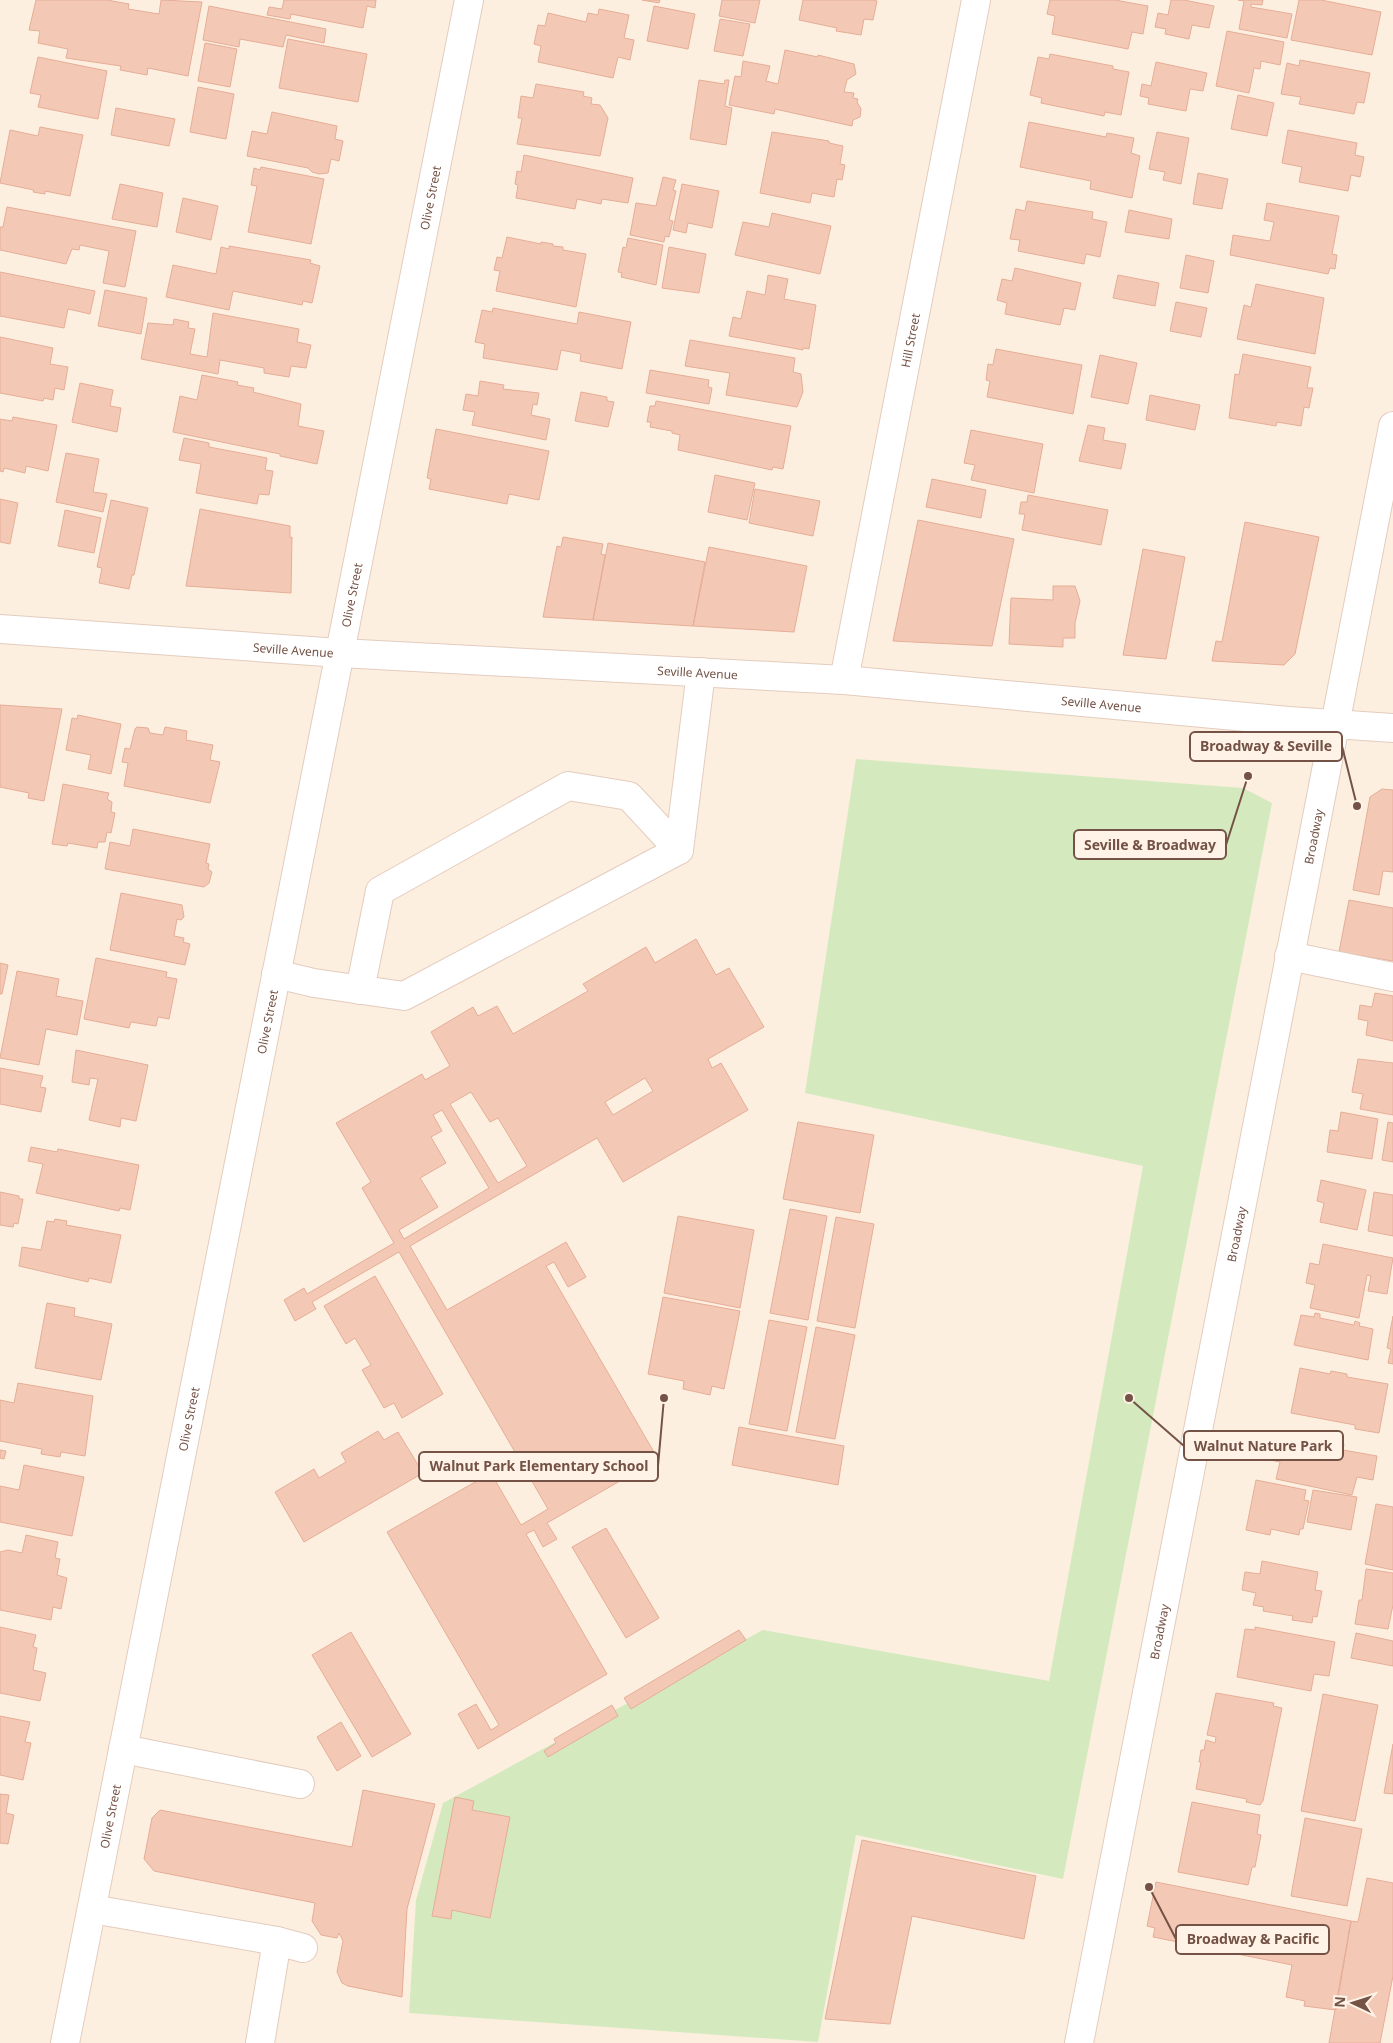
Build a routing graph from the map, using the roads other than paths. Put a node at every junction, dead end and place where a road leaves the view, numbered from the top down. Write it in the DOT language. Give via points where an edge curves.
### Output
graph roads {
  1 [pos="469,0"];
  2 [pos="976,0"];
  3 [pos="1392,438"];
  4 [pos="0,629"];
  5 [pos="340,653"];
  6 [pos="701,672"];
  7 [pos="844,680"];
  8 [pos="1334,724"];
  9 [pos="1393,728"];
  10 [pos="679,850"];
  11 [pos="1290,956"];
  12 [pos="276,974"];
  13 [pos="1393,977"];
  14 [pos="360,990"];
  15 [pos="123,1749"];
  16 [pos="300,1784"];
  17 [pos="92,1910"];
  18 [pos="277,1941"];
  19 [pos="303,1948"];
  20 [pos="65,2043"];
  21 [pos="260,2043"];
  22 [pos="1080,2043"];
  1 -- 5 [label="street, Olive Street"];
  2 -- 7 [label="street, Hill Street"];
  3 -- 8 [label="street, Broadway"];
  4 -- 5 [label="street, Seville Avenue"];
  5 -- 6 [label="street, Seville Avenue"];
  5 -- 12 [label="street, Olive Street"];
  6 -- 7 [label="street, Seville Avenue"];
  6 -- 10 [label="street"];
  7 -- 8 [label="street, Seville Avenue"];
  8 -- 9 [label="street, Seville Avenue"];
  8 -- 11 [label="street, Broadway"];
  10 -- 14 [label="street" via="404,996"];
  10 -- 14 [label="street" via="629,796 568,786 380,891"];
  11 -- 13 [label="street"];
  11 -- 22 [label="street, Broadway"];
  12 -- 14 [label="street"];
  12 -- 15 [label="street, Olive Street"];
  15 -- 16 [label="street"];
  15 -- 17 [label="street, Olive Street"];
  17 -- 18 [label="street"];
  17 -- 20 [label="street, Olive Street"];
  18 -- 19 [label="street"];
  18 -- 21 [label="street"];
}
